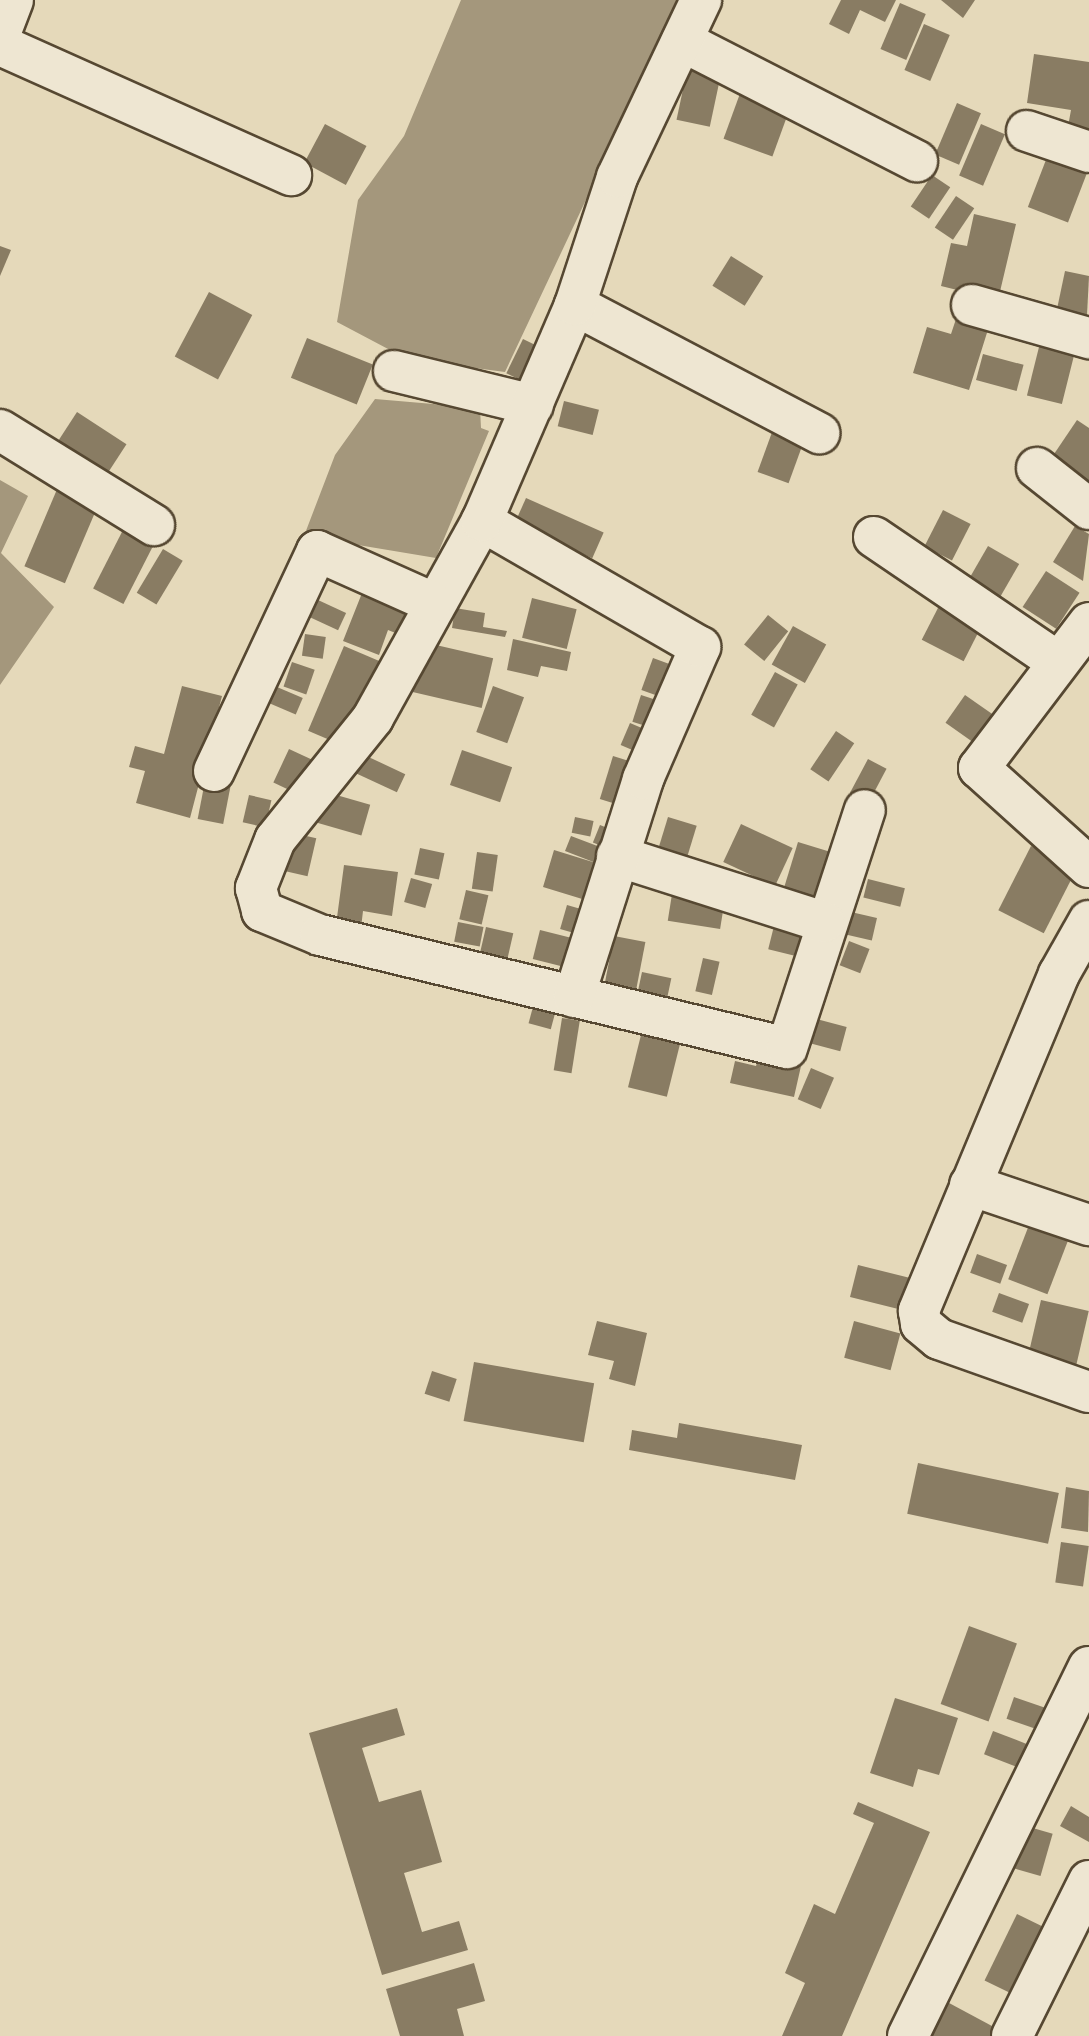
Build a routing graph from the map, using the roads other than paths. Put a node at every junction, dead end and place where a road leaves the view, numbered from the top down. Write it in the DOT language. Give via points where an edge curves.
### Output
graph roads {
  1 [pos="13,0"];
  2 [pos="701,0"];
  3 [pos="0,34"];
  4 [pos="682,41"];
  5 [pos="0,45"];
  6 [pos="1027,131"];
  7 [pos="1089,152"];
  8 [pos="917,161"];
  9 [pos="291,175"];
  10 [pos="575,305"];
  11 [pos="972,305"];
  12 [pos="1089,338"];
  13 [pos="394,371"];
  14 [pos="533,405"];
  15 [pos="0,430"];
  16 [pos="819,433"];
  17 [pos="1037,468"];
  18 [pos="1089,509"];
  19 [pos="482,521"];
  20 [pos="154,525"];
  21 [pos="874,537"];
  22 [pos="431,602"];
  23 [pos="1089,623"];
  24 [pos="1058,662"];
  25 [pos="214,771"];
  26 [pos="865,810"];
  27 [pos="617,856"];
  28 [pos="1089,867"];
  29 [pos="1089,921"];
  30 [pos="824,922"];
  31 [pos="574,997"];
  32 [pos="970,1185"];
  33 [pos="1089,1225"];
  34 [pos="1089,1392"];
  35 [pos="1089,1667"];
  36 [pos="1089,1881"];
  37 [pos="908,2036"];
  38 [pos="1012,2036"];
  1 -- 3 [label="street"];
  2 -- 4 [label="street"];
  4 -- 8 [label="street"];
  4 -- 10 [label="street" via="617,177"];
  5 -- 9 [label="street"];
  6 -- 7 [label="street"];
  10 -- 14 [label="street"];
  10 -- 16 [label="street"];
  11 -- 12 [label="street"];
  13 -- 14 [label="street"];
  14 -- 19 [label="street"];
  15 -- 20 [label="street"];
  17 -- 18 [label="street"];
  19 -- 22 [label="street"];
  19 -- 27 [label="street" via="700,647"];
  21 -- 24 [label="street"];
  22 -- 25 [label="street" via="317,551"];
  22 -- 31 [label="street" via="373,718 275,840 256,888 262,911 320,935"];
  23 -- 24 [label="street"];
  24 -- 28 [label="street" via="979,768"];
  26 -- 30 [label="street"];
  27 -- 30 [label="street"];
  27 -- 31 [label="street"];
  29 -- 32 [label="street" via="1059,974"];
  30 -- 31 [label="street" via="787,1048"];
  32 -- 33 [label="street"];
  32 -- 34 [label="street" via="919,1311 921,1324 939,1339"];
  35 -- 37 [label="street"];
  36 -- 38 [label="street"];
}
